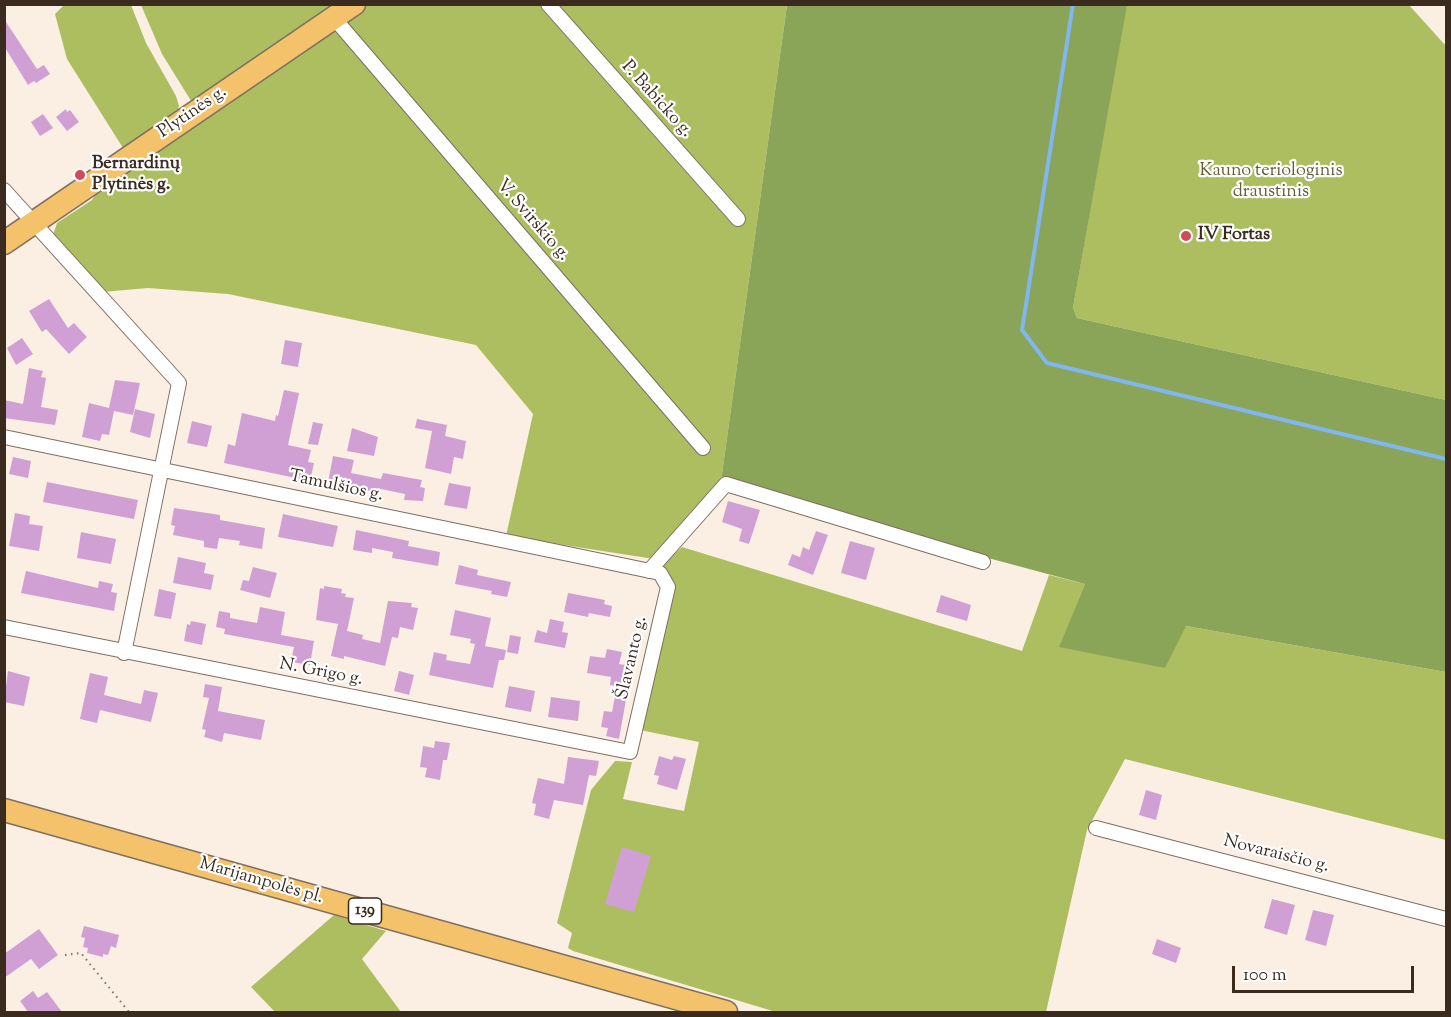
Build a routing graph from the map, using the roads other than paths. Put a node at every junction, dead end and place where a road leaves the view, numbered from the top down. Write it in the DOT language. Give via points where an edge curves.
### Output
graph roads {
  1 [pos="354,4"];
  2 [pos="548,4"];
  3 [pos="334,18"];
  4 [pos="4,190"];
  5 [pos="738,219"];
  6 [pos="33,223"];
  7 [pos="4,243"];
  8 [pos="4,437"];
  9 [pos="703,448"];
  10 [pos="163,470"];
  11 [pos="983,562"];
  12 [pos="654,572"];
  13 [pos="4,627"];
  14 [pos="124,653"];
  15 [pos="630,752"];
  16 [pos="4,810"];
  17 [pos="1096,828"];
  18 [pos="1446,919"];
  19 [pos="726,1012"];
  1 -- 3 [label="main road, Plytinės g."];
  2 -- 5 [label="street, P. Babicko g."];
  3 -- 6 [label="main road, Plytinės g."];
  3 -- 9 [label="street, V. Svirskio g."];
  4 -- 6 [label="street"];
  6 -- 7 [label="main road, Plytinės g."];
  6 -- 10 [label="street" via="179,383"];
  8 -- 10 [label="street, Tamulšios g."];
  10 -- 12 [label="street, Tamulšios g."];
  10 -- 14 [label="street"];
  11 -- 12 [label="street" via="726,484"];
  12 -- 15 [label="street, Šlavanto g." via="667,590"];
  13 -- 14 [label="street, N. Grigo g."];
  14 -- 15 [label="street, N. Grigo g."];
  16 -- 19 [label="main road, Marijampolės pl. / 139"];
  17 -- 18 [label="street, Novaraisčio g."];
}
